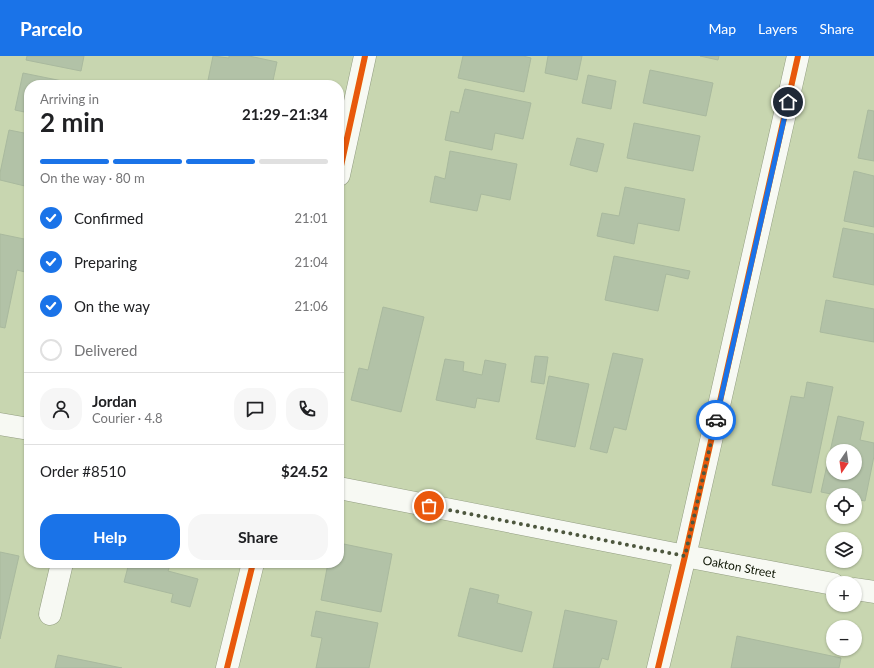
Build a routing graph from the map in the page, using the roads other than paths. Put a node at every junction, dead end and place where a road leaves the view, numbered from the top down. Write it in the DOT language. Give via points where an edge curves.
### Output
graph roads {
  1 [pos="365,56"];
  2 [pos="798,56"];
  3 [pos="344,152"];
  4 [pos="0,424"];
  5 [pos="24,428"];
  6 [pos="344,489"];
  7 [pos="685,556"];
  8 [pos="61,568"];
  9 [pos="252,568"];
  10 [pos="826,583"];
  11 [pos="862,590"];
  12 [pos="874,592"];
  13 [pos="50,614"];
  14 [pos="227,668"];
  15 [pos="658,668"];
  1 -- 3 [label="street"];
  2 -- 7 [label="street"];
  4 -- 5 [label="street"];
  6 -- 7 [label="street, Oakton Street"];
  7 -- 10 [label="street, Oakton Street"];
  7 -- 15 [label="street"];
  8 -- 13 [label="street"];
  9 -- 14 [label="street"];
  11 -- 12 [label="street"];
}
